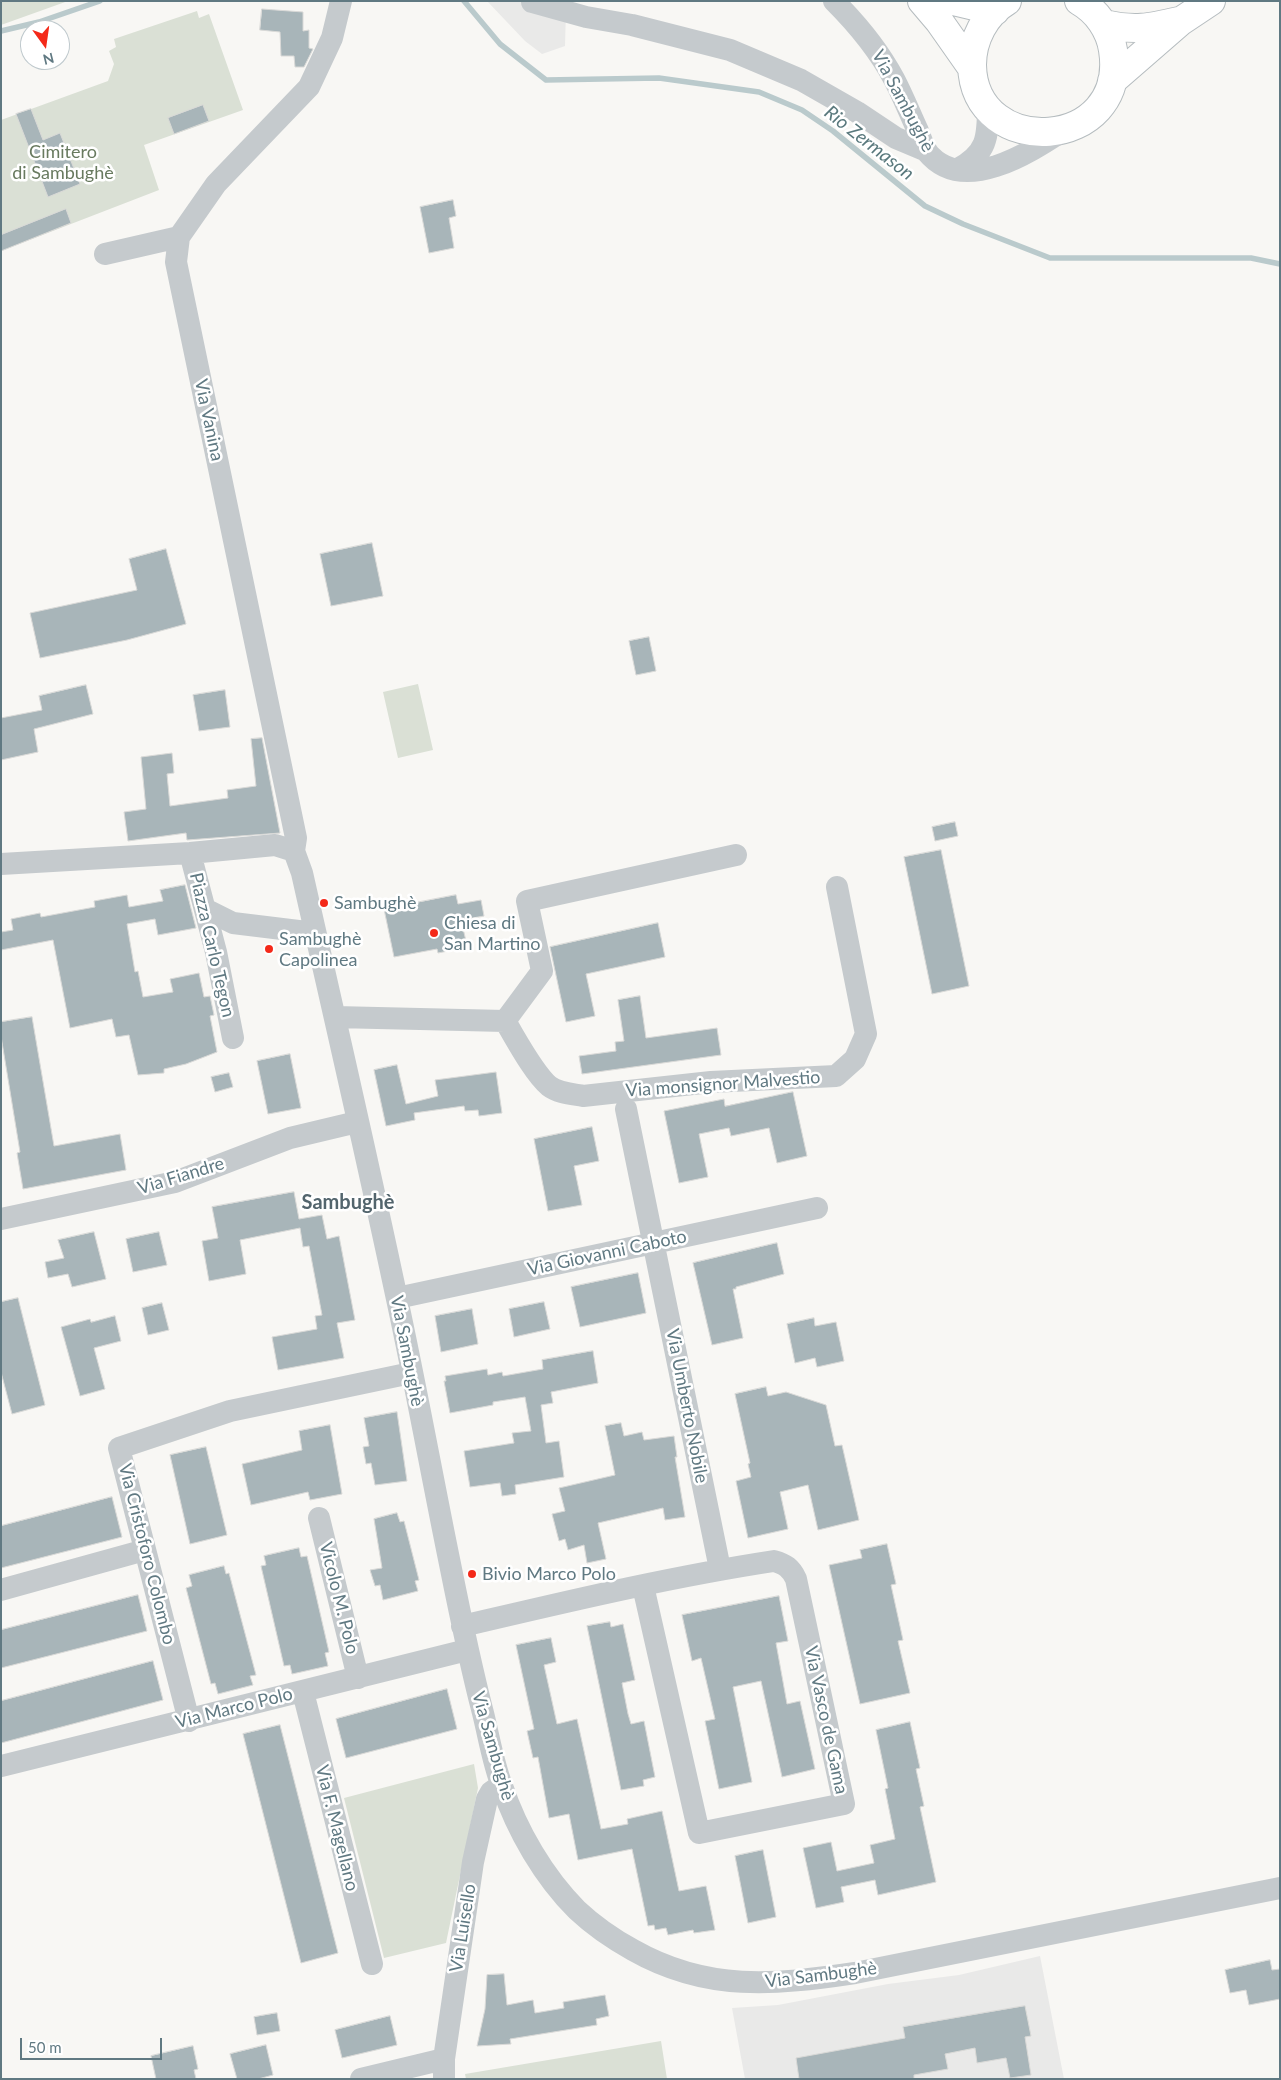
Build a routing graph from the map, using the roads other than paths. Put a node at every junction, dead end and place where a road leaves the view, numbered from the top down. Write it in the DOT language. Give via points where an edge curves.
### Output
graph roads {
  1 [pos="341,1"];
  2 [pos="834,1"];
  3 [pos="922,1"];
  4 [pos="953,1"];
  5 [pos="1080,1"];
  6 [pos="1211,1"];
  7 [pos="532,2"];
  8 [pos="1001,6"];
  9 [pos="1181,21"];
  10 [pos="1104,24"];
  11 [pos="972,68"];
  12 [pos="1112,81"];
  13 [pos="988,107"];
  14 [pos="1064,130"];
  15 [pos="927,151"];
  16 [pos="958,169"];
  17 [pos="178,238"];
  18 [pos="104,254"];
  19 [pos="294,851"];
  20 [pos="190,852"];
  21 [pos="736,855"];
  22 [pos="1,864"];
  23 [pos="837,887"];
  24 [pos="205,909"];
  25 [pos="315,933"];
  26 [pos="334,1017"];
  27 [pos="505,1021"];
  28 [pos="233,1038"];
  29 [pos="626,1109"];
  30 [pos="357,1122"];
  31 [pos="817,1208"];
  32 [pos="1,1219"];
  33 [pos="654,1244"];
  34 [pos="397,1298"];
  35 [pos="411,1373"];
  36 [pos="319,1518"];
  37 [pos="145,1550"];
  38 [pos="720,1569"];
  39 [pos="644,1586"];
  40 [pos="1,1590"];
  41 [pos="462,1626"];
  42 [pos="467,1650"];
  43 [pos="358,1678"];
  44 [pos="303,1692"];
  45 [pos="189,1721"];
  46 [pos="1,1766"];
  47 [pos="501,1785"];
  48 [pos="1280,1888"];
  49 [pos="372,1964"];
  50 [pos="444,2069"];
  51 [pos="361,2079"];
  1 -- 17 [label="street" via="332,38 309,87 216,184"];
  2 -- 15 [label="street, Via Sambughè" via="876,48"];
  3 -- 11 [label="main road"];
  4 -- 8 [label="main road"];
  5 -- 10 [label="main road"];
  6 -- 9 [label="main road"];
  7 -- 15 [label="street" via="730,50 801,80 896,138"];
  8 -- 11 [label="main road" via="983,25 975,43"];
  9 -- 10 [label="main road" via="1142,29"];
  9 -- 12 [label="main road"];
  10 -- 12 [label="main road" via="1113,46"];
  11 -- 13 [label="main road" via="977,88"];
  12 -- 14 [label="main road" via="1099,106"];
  13 -- 14 [label="main road" via="1006,123 1022,130 1040,133"];
  13 -- 16 [label="street" via="988,130 983,148 975,158"];
  14 -- 16 [label="street" via="1036,149 1002,164 980,170"];
  15 -- 16 [label="street, Via Sambughè" via="940,163"];
  17 -- 18 [label="street"];
  17 -- 19 [label="street, Via Vanina" via="176,262 296,838"];
  19 -- 20 [label="street, Piazza Carlo Tegon" via="275,845"];
  19 -- 25 [label="street, Via Sambughè"];
  20 -- 22 [label="street, Piazza Carlo Tegon"];
  20 -- 24 [label="street, Piazza Carlo Tegon"];
  21 -- 27 [label="street" via="527,901 542,971"];
  23 -- 27 [label="street, Via monsignor Malvestio" via="866,1034 855,1059 836,1076 711,1082 583,1096 564,1093 550,1087 538,1073"];
  24 -- 25 [label="street" via="232,923"];
  24 -- 28 [label="street, Piazza Carlo Tegon"];
  25 -- 26 [label="street, Via Sambughè"];
  26 -- 27 [label="street"];
  26 -- 30 [label="street, Via Sambughè"];
  29 -- 33 [label="street, Via Umberto Nobile"];
  30 -- 32 [label="street, Via Fiandre" via="290,1138 175,1182"];
  30 -- 34 [label="street, Via Sambughè"];
  31 -- 33 [label="street, Via Giovanni Caboto"];
  33 -- 34 [label="street, Via Giovanni Caboto"];
  33 -- 38 [label="street, Via Umberto Nobile"];
  34 -- 35 [label="street, Via Sambughè"];
  35 -- 37 [label="street, Via Cristoforo Colombo" via="230,1411 120,1448"];
  35 -- 41 [label="street, Via Sambughè"];
  36 -- 43 [label="street, Vicolo M. Polo"];
  37 -- 40 [label="street"];
  37 -- 45 [label="street, Via Cristoforo Colombo"];
  38 -- 39 [label="street, Via Vasco de Gama"];
  38 -- 39 [label="street, Via Vasco de Gama" via="774,1561 792,1570 844,1804 699,1833"];
  39 -- 41 [label="street, Via Vasco de Gama"];
  41 -- 42 [label="street, Via Sambughè"];
  42 -- 43 [label="street, Via Marco Polo"];
  42 -- 47 [label="street, Via Sambughè"];
  43 -- 44 [label="street, Via Marco Polo"];
  44 -- 45 [label="street, Via Marco Polo"];
  44 -- 49 [label="street, Via F. Magellano"];
  45 -- 46 [label="street, Via Marco Polo" via="153,1727"];
  47 -- 48 [label="street, Via Sambughè" via="532,1849 562,1893 598,1927 654,1962 683,1973 746,1983 810,1980 856,1973"];
  47 -- 50 [label="street, Via Luisello" via="487,1799 475,1853"];
  50 -- 51 [label="street"];
}
